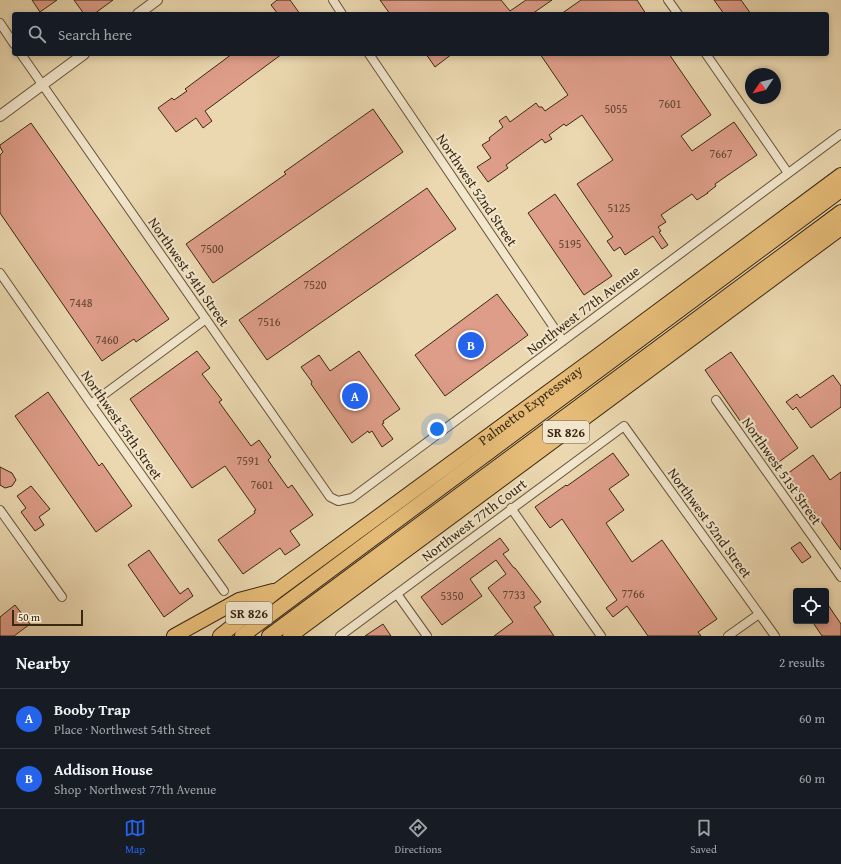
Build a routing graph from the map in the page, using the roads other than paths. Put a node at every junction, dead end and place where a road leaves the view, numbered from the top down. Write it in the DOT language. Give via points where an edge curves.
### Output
graph roads {
  1 [pos="157,0"];
  2 [pos="333,0"];
  3 [pos="668,0"];
  4 [pos="141,12"];
  5 [pos="341,12"];
  6 [pos="677,12"];
  7 [pos="0,23"];
  8 [pos="12,41"];
  9 [pos="22,56"];
  10 [pos="81,56"];
  11 [pos="370,56"];
  12 [pos="707,56"];
  13 [pos="42,85"];
  14 [pos="0,116"];
  15 [pos="841,134"];
  16 [pos="788,173"];
  17 [pos="841,175"];
  18 [pos="841,190"];
  19 [pos="841,212"];
  20 [pos="841,228"];
  21 [pos="0,273"];
  22 [pos="206,319"];
  23 [pos="563,341"];
  24 [pos="716,400"];
  25 [pos="91,404"];
  26 [pos="624,426"];
  27 [pos="338,501"];
  28 [pos="511,508"];
  29 [pos="0,510"];
  30 [pos="841,577"];
  31 [pos="278,590"];
  32 [pos="224,591"];
  33 [pos="397,594"];
  34 [pos="62,597"];
  35 [pos="759,614"];
  36 [pos="174,636"];
  37 [pos="220,636"];
  38 [pos="242,636"];
  39 [pos="269,636"];
  40 [pos="290,636"];
  41 [pos="340,636"];
  42 [pos="426,636"];
  43 [pos="601,636"];
  44 [pos="728,636"];
  45 [pos="775,636"];
  1 -- 4 [label="street"];
  2 -- 5 [label="street"];
  3 -- 6 [label="street"];
  7 -- 8 [label="street"];
  9 -- 13 [label="street, Northwest 54th Street"];
  10 -- 13 [label="street"];
  11 -- 23 [label="street, Northwest 52nd Street"];
  12 -- 16 [label="street"];
  13 -- 14 [label="street"];
  13 -- 22 [label="street, Northwest 54th Street"];
  15 -- 16 [label="street, Northwest 77th Avenue"];
  16 -- 23 [label="street, Northwest 77th Avenue"];
  17 -- 31 [label="highway, Palmetto Expressway / SR 826"];
  18 -- 38 [label="highway"];
  19 -- 39 [label="highway"];
  20 -- 40 [label="highway, SR 826"];
  21 -- 25 [label="street, Northwest 55th Street"];
  22 -- 25 [label="street"];
  22 -- 27 [label="street, Northwest 54th Street" via="330,497"];
  23 -- 27 [label="street, Northwest 77th Avenue" via="352,498"];
  24 -- 30 [label="street, Northwest 51st Street"];
  25 -- 32 [label="street, Northwest 55th Street"];
  26 -- 28 [label="street, Northwest 77th Court"];
  26 -- 35 [label="street, Northwest 52nd Street"];
  28 -- 33 [label="street, Northwest 77th Court"];
  28 -- 43 [label="street"];
  29 -- 34 [label="street"];
  31 -- 36 [label="highway" via="238,600"];
  31 -- 37 [label="highway, Palmetto Expressway / SR 826"];
  33 -- 41 [label="street, Northwest 77th Court"];
  33 -- 42 [label="street"];
  35 -- 44 [label="street"];
  35 -- 45 [label="street, Northwest 52nd Street"];
}
